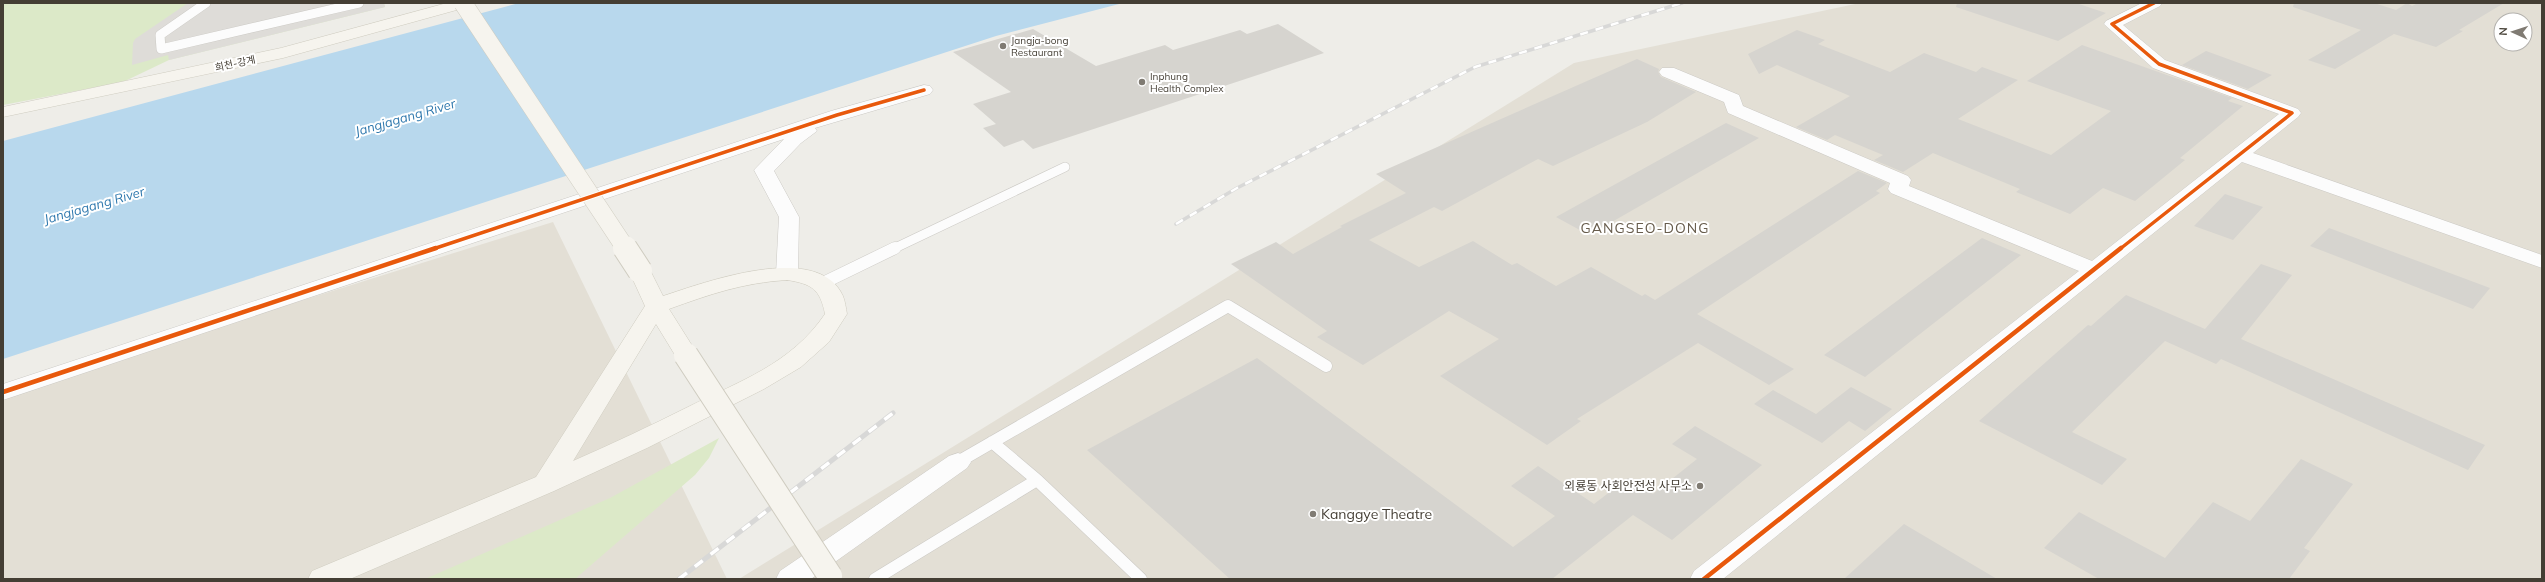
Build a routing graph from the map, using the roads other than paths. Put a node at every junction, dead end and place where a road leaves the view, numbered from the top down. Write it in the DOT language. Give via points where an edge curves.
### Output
graph roads {
  1 [pos="206,3"];
  2 [pos="358,3"];
  3 [pos="464,3"];
  4 [pos="2154,3"];
  5 [pos="1668,72"];
  6 [pos="924,90"];
  7 [pos="3,112"];
  8 [pos="837,115"];
  9 [pos="2238,154"];
  10 [pos="1065,167"];
  11 [pos="2542,262"];
  12 [pos="2094,269"];
  13 [pos="787,274"];
  14 [pos="821,284"];
  15 [pos="656,306"];
  16 [pos="1326,366"];
  17 [pos="3,392"];
  18 [pos="992,442"];
  19 [pos="958,462"];
  20 [pos="1037,480"];
  21 [pos="545,485"];
  22 [pos="831,578"];
  23 [pos="322,579"];
  24 [pos="790,579"];
  25 [pos="875,579"];
  26 [pos="1141,579"];
  27 [pos="1704,579"];
  1 -- 2 [label="lane" via="160,35 161,49"];
  3 -- 7 [label="main road, 희천-강계" via="283,53"];
  3 -- 15 [label="main road, bridge" via="640,270"];
  4 -- 9 [label="street" via="2112,24 2159,64 2292,113"];
  5 -- 12 [label="street" via="1733,99 1734,109 1901,180 1898,190"];
  6 -- 8 [label="street"];
  8 -- 13 [label="street" via="794,139 764,170 789,217"];
  8 -- 17 [label="street"];
  9 -- 11 [label="street"];
  9 -- 12 [label="street"];
  10 -- 14 [label="lane"];
  12 -- 27 [label="street"];
  13 -- 14 [label="main road" via="807,277"];
  13 -- 15 [label="main road" via="754,276 720,284"];
  14 -- 21 [label="main road" via="832,296 836,314 821,337 802,355 763,378 605,458"];
  15 -- 21 [label="main road"];
  15 -- 22 [label="main road, bridge"];
  16 -- 18 [label="lane" via="1228,306"];
  18 -- 19 [label="lane"];
  18 -- 20 [label="lane"];
  19 -- 24 [label="street"];
  20 -- 25 [label="lane"];
  20 -- 26 [label="lane"];
  21 -- 23 [label="main road"];
}
